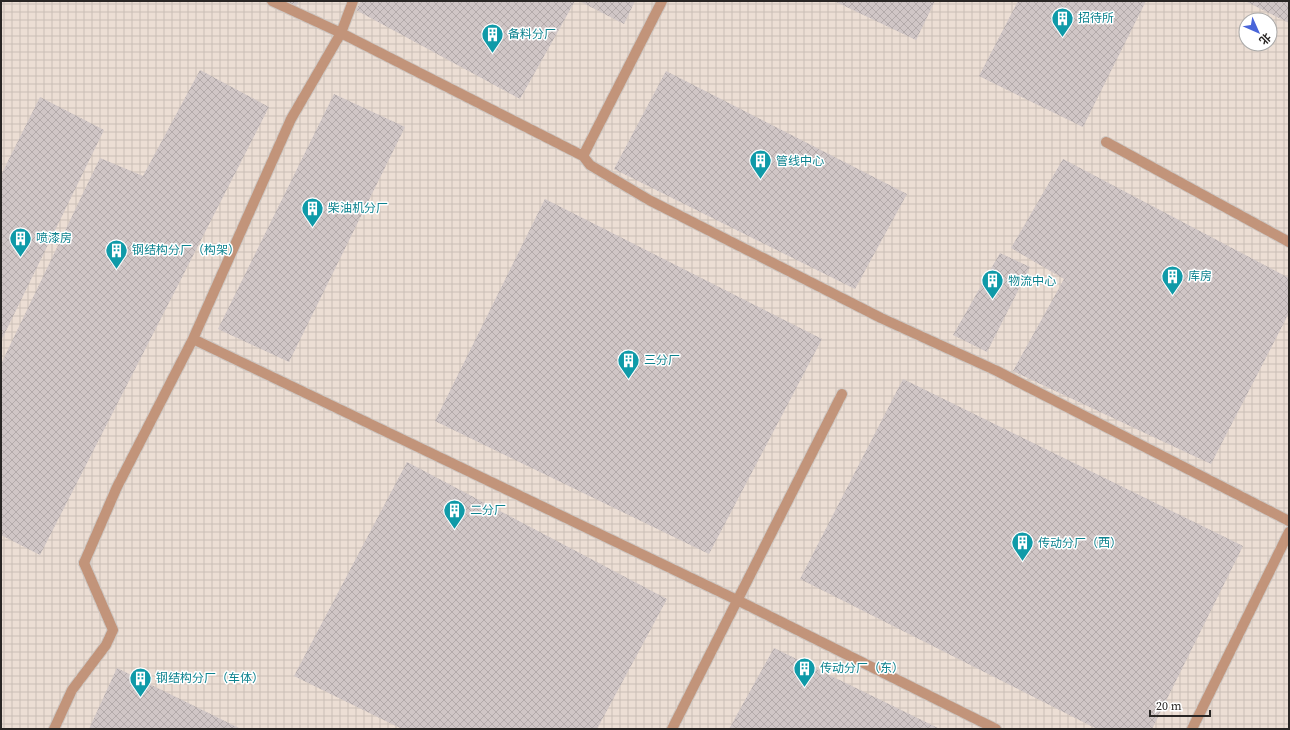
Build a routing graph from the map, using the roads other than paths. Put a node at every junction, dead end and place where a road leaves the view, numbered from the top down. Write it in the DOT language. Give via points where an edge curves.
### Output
graph roads {
  1 [pos="272,1"];
  2 [pos="354,1"];
  3 [pos="662,1"];
  4 [pos="341,33"];
  5 [pos="1106,142"];
  6 [pos="583,156"];
  7 [pos="1289,242"];
  8 [pos="192,339"];
  9 [pos="842,394"];
  10 [pos="1289,522"];
  11 [pos="1289,532"];
  12 [pos="737,600"];
  13 [pos="54,729"];
  14 [pos="672,729"];
  15 [pos="996,729"];
  16 [pos="1192,729"];
  1 -- 4 [label="street"];
  2 -- 4 [label="street"];
  3 -- 6 [label="street"];
  4 -- 6 [label="street"];
  4 -- 8 [label="street" via="291,119"];
  5 -- 7 [label="street"];
  6 -- 10 [label="street" via="590,165 650,200 881,318 997,371"];
  8 -- 12 [label="street"];
  8 -- 13 [label="street" via="117,487 84,563 113,630 106,645 72,690"];
  9 -- 12 [label="street"];
  11 -- 16 [label="street"];
  12 -- 14 [label="street"];
  12 -- 15 [label="street"];
}
